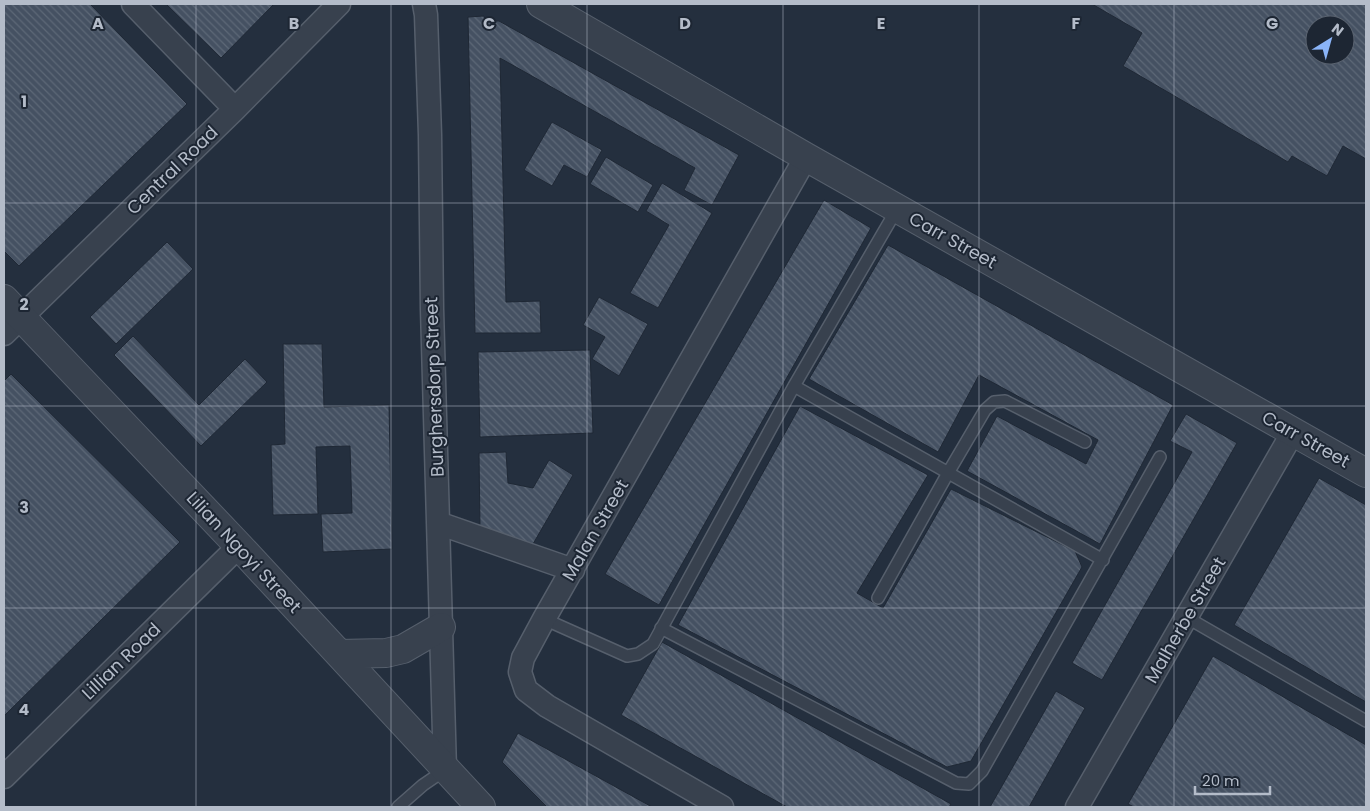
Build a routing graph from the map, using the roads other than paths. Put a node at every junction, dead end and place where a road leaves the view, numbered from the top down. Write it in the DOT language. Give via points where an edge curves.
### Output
graph roads {
  1 [pos="133,4"];
  2 [pos="339,4"];
  3 [pos="424,4"];
  4 [pos="541,4"];
  5 [pos="235,109"];
  6 [pos="801,165"];
  7 [pos="897,209"];
  8 [pos="10,317"];
  9 [pos="794,386"];
  10 [pos="1293,432"];
  11 [pos="1085,442"];
  12 [pos="1160,458"];
  13 [pos="948,473"];
  14 [pos="1366,473"];
  15 [pos="438,523"];
  16 [pos="239,546"];
  17 [pos="1103,560"];
  18 [pos="573,570"];
  19 [pos="878,598"];
  20 [pos="1186,617"];
  21 [pos="544,619"];
  22 [pos="441,627"];
  23 [pos="661,628"];
  24 [pos="339,654"];
  25 [pos="1366,722"];
  26 [pos="445,770"];
  27 [pos="4,776"];
  28 [pos="398,807"];
  29 [pos="481,807"];
  30 [pos="722,807"];
  31 [pos="1077,807"];
  1 -- 5 [label="street"];
  2 -- 5 [label="street, Central Road"];
  3 -- 15 [label="street, Burghersdorp Street"];
  4 -- 6 [label="street, Carr Street"];
  5 -- 8 [label="street, Central Road"];
  6 -- 7 [label="street, Carr Street"];
  6 -- 18 [label="street, Malan Street"];
  7 -- 9 [label="lane"];
  7 -- 10 [label="street, Carr Street"];
  8 -- 16 [label="street, Lilian Ngoyi Street"];
  9 -- 13 [label="lane"];
  9 -- 23 [label="lane"];
  10 -- 14 [label="street, Carr Street"];
  10 -- 20 [label="street, Malherbe Street"];
  11 -- 13 [label="lane" via="1005,401 994,402 985,410"];
  12 -- 17 [label="lane"];
  13 -- 17 [label="lane"];
  13 -- 19 [label="lane"];
  15 -- 18 [label="street"];
  15 -- 22 [label="street, Burghersdorp Street"];
  16 -- 24 [label="street, Lilian Ngoyi Street"];
  16 -- 27 [label="street, Lillian Road"];
  17 -- 23 [label="lane" via="982,770 969,784 956,783"];
  18 -- 21 [label="street, Malan Street"];
  20 -- 25 [label="lane"];
  20 -- 31 [label="street, Malherbe Street"];
  21 -- 23 [label="lane" via="627,656 638,654 652,644"];
  21 -- 30 [label="street, Malan Street" via="522,658 520,672 526,690 547,706"];
  22 -- 24 [label="street" via="403,649 386,653"];
  22 -- 26 [label="street, Burghersdorp Street"];
  24 -- 26 [label="street, Lilian Ngoyi Street"];
  26 -- 28 [label="lane"];
  26 -- 29 [label="street, Lilian Ngoyi Street"];
}
